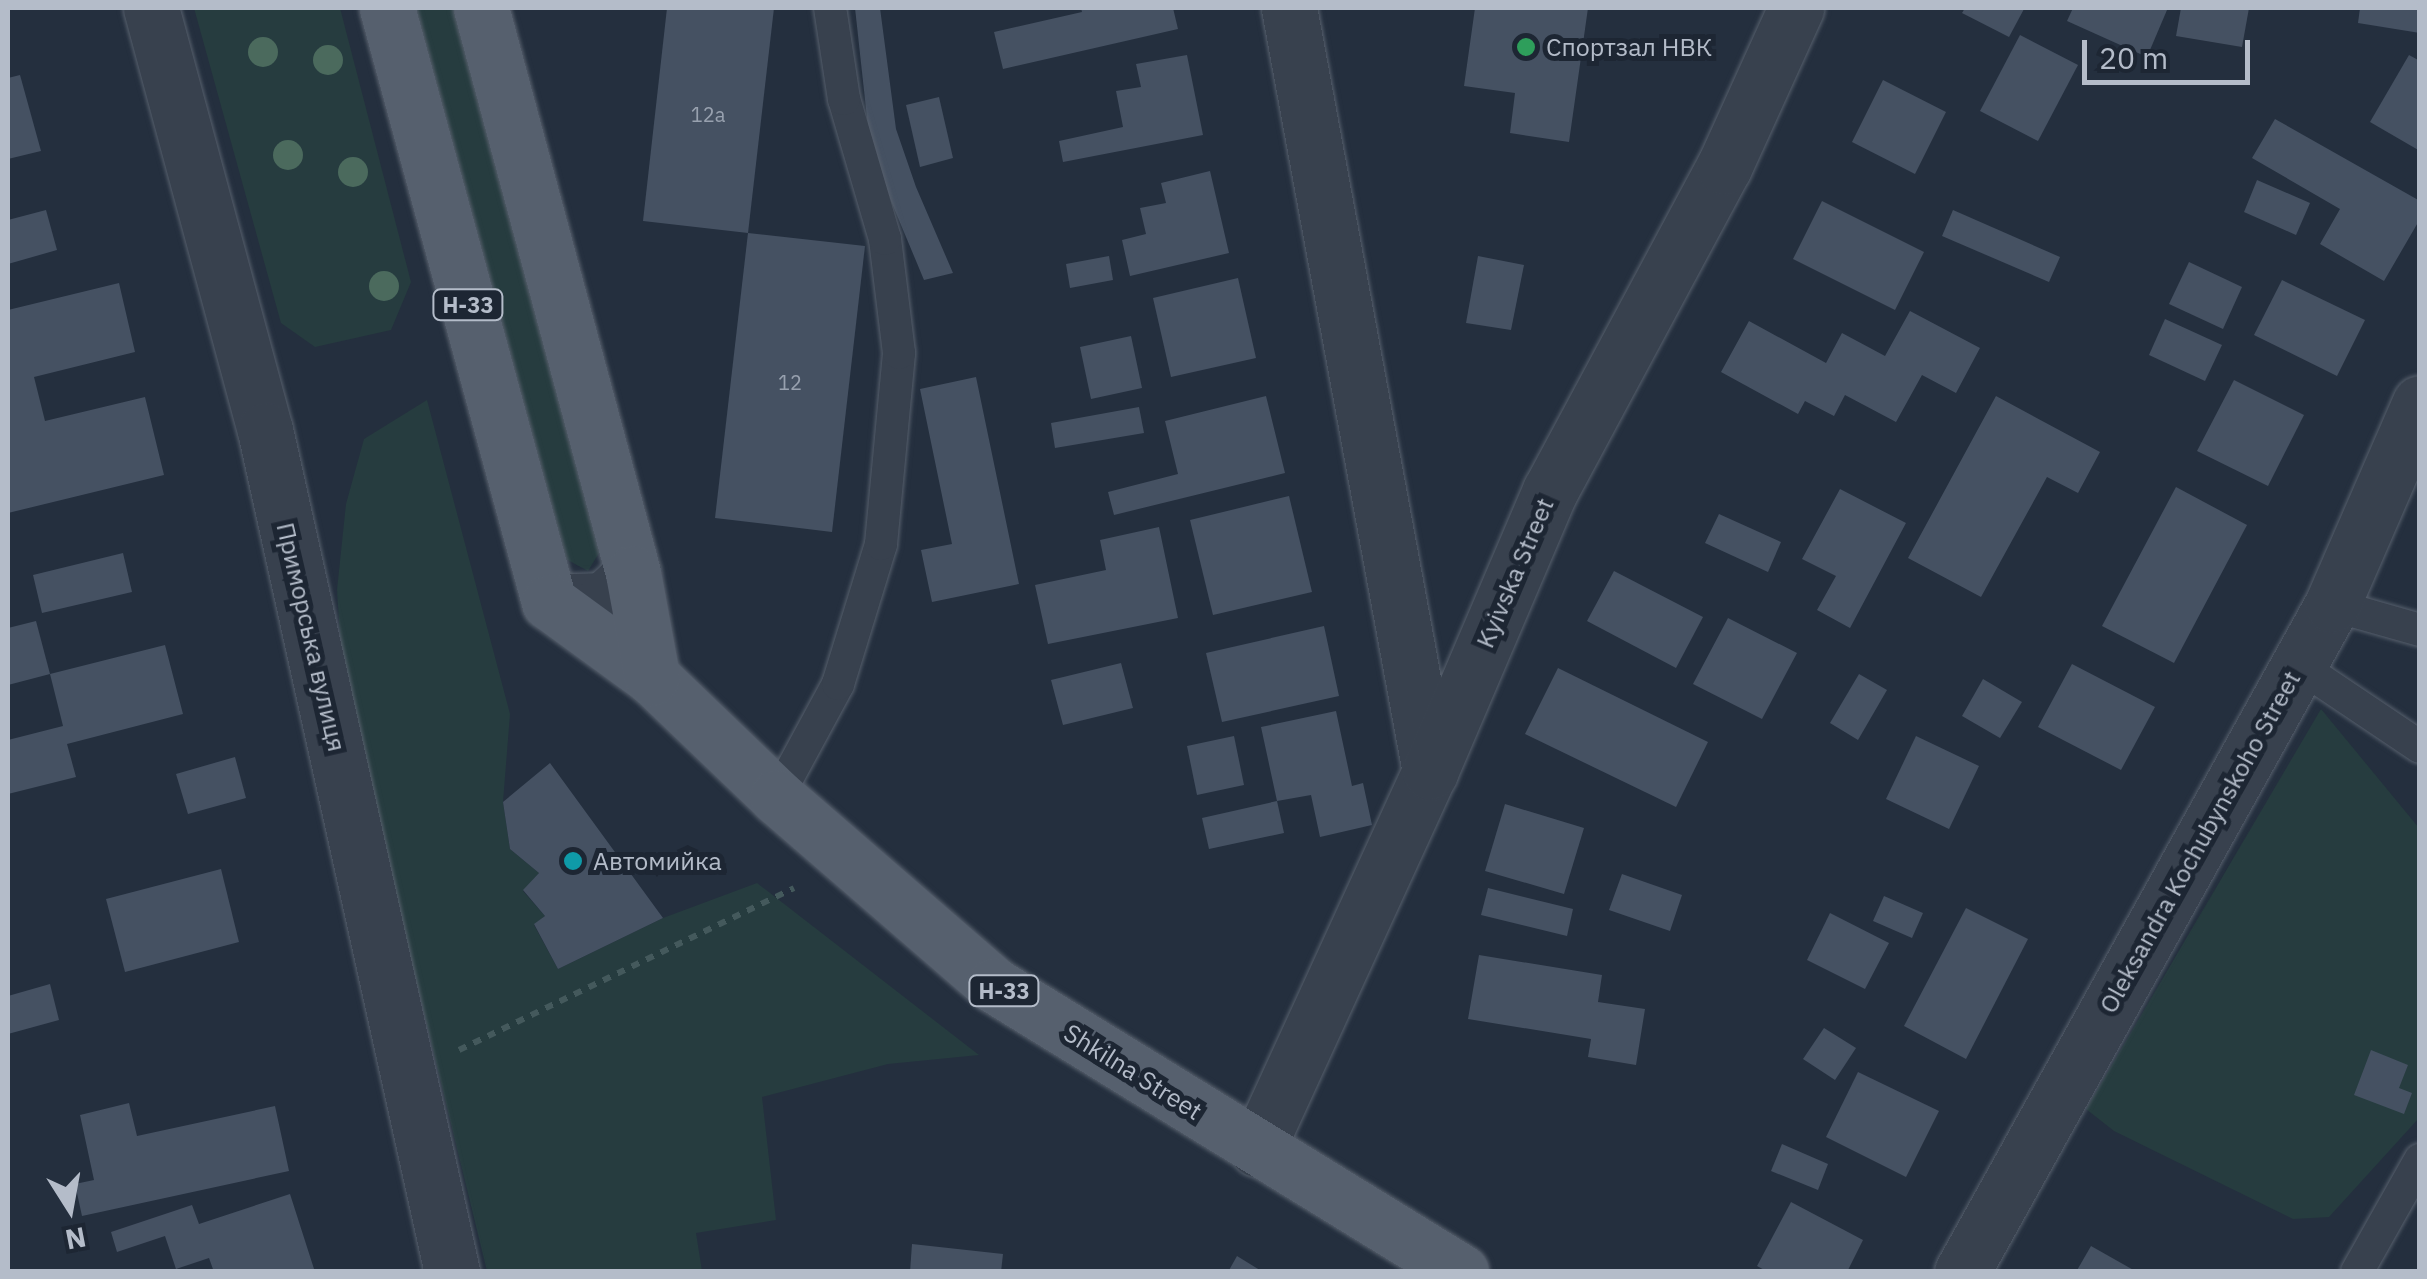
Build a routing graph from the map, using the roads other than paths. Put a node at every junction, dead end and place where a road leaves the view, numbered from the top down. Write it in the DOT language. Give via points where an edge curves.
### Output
graph roads {
  1 [pos="151,8"];
  2 [pos="387,8"];
  3 [pos="480,8"];
  4 [pos="830,8"];
  5 [pos="1289,8"];
  6 [pos="1796,8"];
  7 [pos="2420,403"];
  8 [pos="633,574"];
  9 [pos="549,602"];
  10 [pos="2332,605"];
  11 [pos="2420,630"];
  12 [pos="2298,664"];
  13 [pos="652,678"];
  14 [pos="2420,746"];
  15 [pos="1430,772"];
  16 [pos="777,797"];
  17 [pos="1257,1149"];
  18 [pos="2420,1160"];
  19 [pos="452,1272"];
  20 [pos="1461,1272"];
  21 [pos="1962,1272"];
  22 [pos="2357,1272"];
  1 -- 19 [label="street, Приморська вулиця" via="264,430"];
  2 -- 9 [label="main road, Н-33"];
  3 -- 8 [label="main road"];
  4 -- 16 [label="lane" via="844,100 885,239 899,353 881,544 838,684"];
  5 -- 15 [label="street"];
  6 -- 15 [label="street, Kyivska Street" via="1724,167 1550,490"];
  7 -- 10 [label="street, Oleksandra Kochubynskoho Street"];
  8 -- 9 [label="street" via="604,600"];
  8 -- 13 [label="main road"];
  9 -- 13 [label="main road, Н-33"];
  10 -- 11 [label="lane"];
  10 -- 12 [label="street, Oleksandra Kochubynskoho Street"];
  12 -- 14 [label="lane"];
  12 -- 21 [label="street, Oleksandra Kochubynskoho Street"];
  13 -- 16 [label="main road, Shkilna Street / Н-33"];
  15 -- 17 [label="street, Kyivska Street"];
  16 -- 17 [label="main road, Shkilna Street / Н-33" via="994,985"];
  17 -- 20 [label="main road, Shkilna Street / Н-33"];
  18 -- 22 [label="lane"];
}
